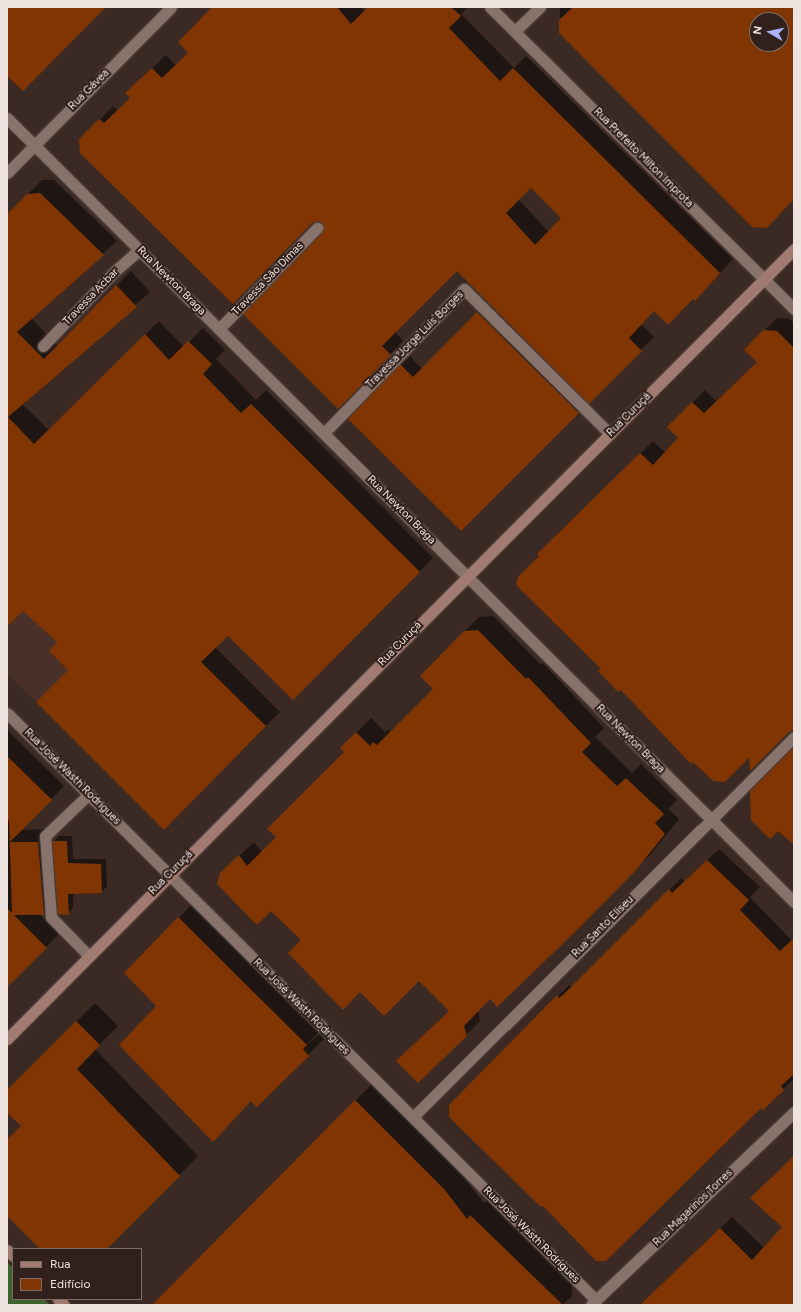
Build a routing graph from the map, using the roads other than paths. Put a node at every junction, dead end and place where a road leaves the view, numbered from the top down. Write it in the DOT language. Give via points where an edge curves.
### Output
graph roads {
  1 [pos="171,7"];
  2 [pos="490,7"];
  3 [pos="540,7"];
  4 [pos="515,31"];
  5 [pos="7,118"];
  6 [pos="34,146"];
  7 [pos="7,173"];
  8 [pos="317,228"];
  9 [pos="140,249"];
  10 [pos="794,250"];
  11 [pos="764,280"];
  12 [pos="794,309"];
  13 [pos="219,329"];
  14 [pos="43,346"];
  15 [pos="324,433"];
  16 [pos="610,434"];
  17 [pos="467,576"];
  18 [pos="7,713"];
  19 [pos="794,737"];
  20 [pos="89,794"];
  21 [pos="711,820"];
  22 [pos="170,875"];
  23 [pos="794,902"];
  24 [pos="89,956"];
  25 [pos="7,1039"];
  26 [pos="794,1112"];
  27 [pos="413,1117"];
  28 [pos="594,1302"];
  1 -- 6 [label="street, Rua Gávea"];
  2 -- 4 [label="street, Rua Prefeito Milton Improta"];
  3 -- 4 [label="street"];
  4 -- 11 [label="street, Rua Prefeito Milton Improta"];
  5 -- 6 [label="street, Rua Newton Braga"];
  6 -- 7 [label="street, Rua Gávea"];
  6 -- 9 [label="street, Rua Newton Braga"];
  8 -- 13 [label="street, Travessa São Dimas"];
  9 -- 13 [label="street, Rua Newton Braga"];
  9 -- 14 [label="street, Travessa Acbar" via="116,270"];
  10 -- 11 [label="main road, Rua Curuçá"];
  11 -- 12 [label="street, Rua Prefeito Milton Improta"];
  11 -- 16 [label="main road, Rua Curuçá"];
  13 -- 15 [label="street, Rua Newton Braga"];
  15 -- 16 [label="street, Travessa Jorge Luís Borges" via="464,289"];
  15 -- 17 [label="street, Rua Newton Braga"];
  16 -- 17 [label="main road, Rua Curuçá"];
  17 -- 21 [label="street, Rua Newton Braga"];
  17 -- 22 [label="main road, Rua Curuçá"];
  18 -- 20 [label="street, Rua José Wasth Rodrigues"];
  19 -- 21 [label="street, Rua Santo Eliseu"];
  20 -- 22 [label="street, Rua José Wasth Rodrigues"];
  20 -- 24 [label="street" via="45,836 51,917"];
  21 -- 23 [label="street, Rua Newton Braga"];
  21 -- 27 [label="street, Rua Santo Eliseu"];
  22 -- 24 [label="main road, Rua Curuçá"];
  22 -- 27 [label="street, Rua José Wasth Rodrigues"];
  24 -- 25 [label="main road, Rua Curuçá"];
  26 -- 28 [label="street, Rua Magarinos Torres"];
  27 -- 28 [label="street, Rua José Wasth Rodrigues"];
}
